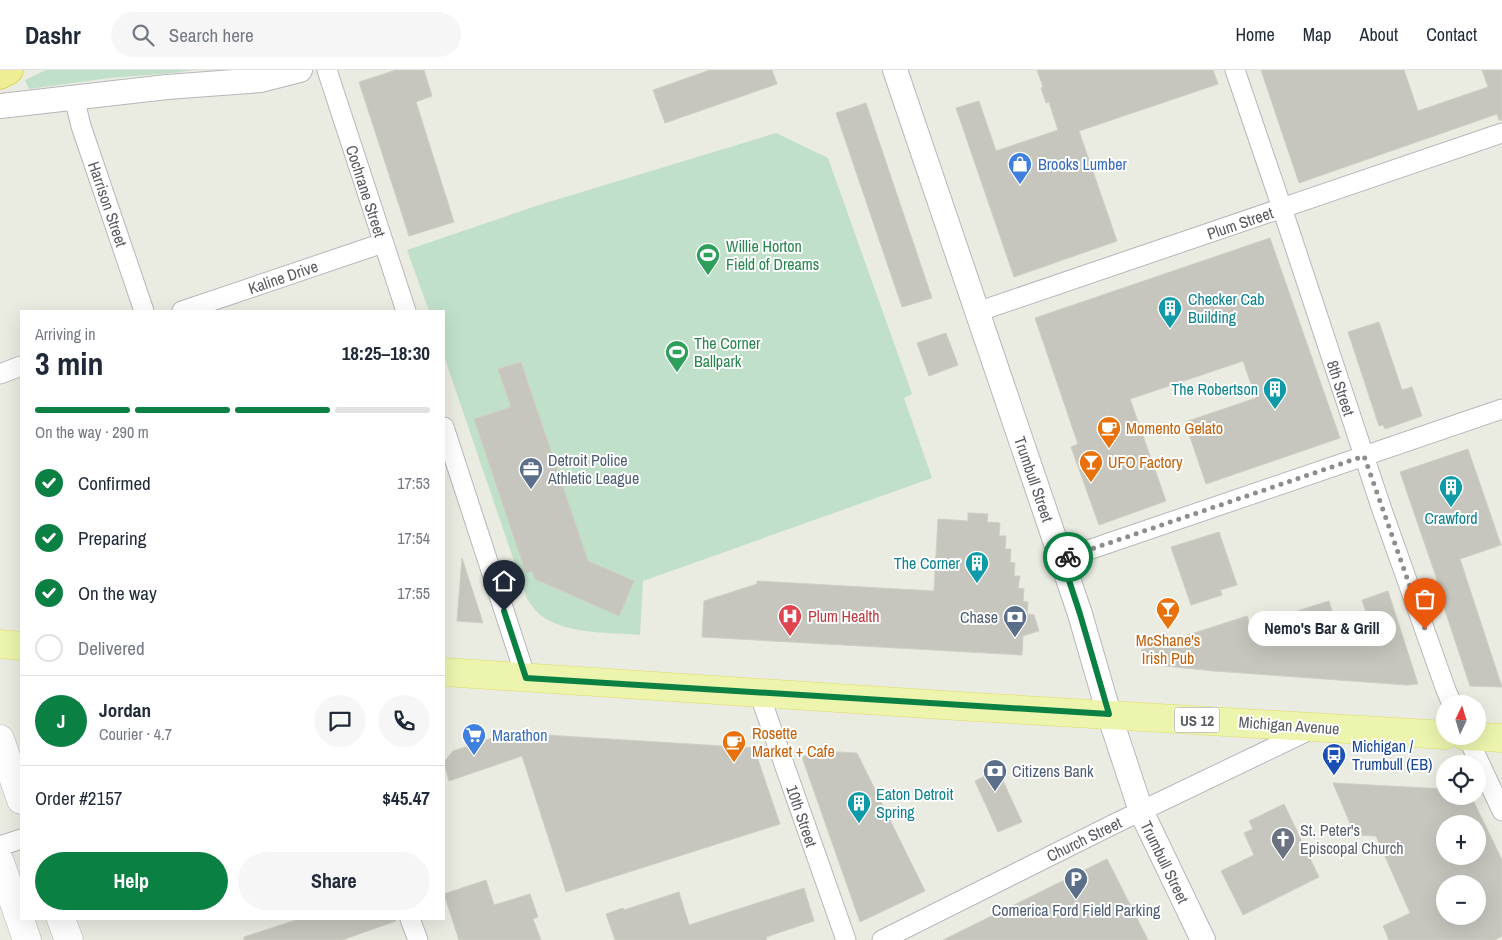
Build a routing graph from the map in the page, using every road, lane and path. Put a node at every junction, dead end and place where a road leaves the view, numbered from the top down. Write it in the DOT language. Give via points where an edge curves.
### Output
graph roads {
  1 [pos="9,70"];
  2 [pos="300,70"];
  3 [pos="327,70"];
  4 [pos="895,70"];
  5 [pos="1235,70"];
  6 [pos="0,75"];
  7 [pos="74,97"];
  8 [pos="0,106"];
  9 [pos="1502,133"];
  10 [pos="1282,208"];
  11 [pos="383,242"];
  12 [pos="144,310"];
  13 [pos="185,310"];
  14 [pos="406,310"];
  15 [pos="978,312"];
  16 [pos="20,366"];
  17 [pos="0,374"];
  18 [pos="1502,409"];
  19 [pos="445,430"];
  20 [pos="1364,456"];
  21 [pos="1062,559"];
  22 [pos="0,644"];
  23 [pos="20,646"];
  24 [pos="445,672"];
  25 [pos="526,678"];
  26 [pos="759,693"];
  27 [pos="1448,695"];
  28 [pos="1109,714"];
  29 [pos="1315,727"];
  30 [pos="1436,734"];
  31 [pos="1486,737"];
  32 [pos="1502,738"];
  33 [pos="0,739"];
  34 [pos="1471,745"];
  35 [pos="12,793"];
  36 [pos="1502,810"];
  37 [pos="1141,811"];
  38 [pos="20,839"];
  39 [pos="0,846"];
  40 [pos="0,862"];
  41 [pos="20,920"];
  42 [pos="20,920"];
  43 [pos="61,920"];
  44 [pos="410,920"];
  45 [pos="27,940"];
  46 [pos="69,940"];
  47 [pos="418,940"];
  48 [pos="846,940"];
  49 [pos="882,940"];
  50 [pos="1204,940"];
  1 -- 6 [label="highway"];
  2 -- 7 [label="street" via="261,80"];
  3 -- 11 [label="street, Cochrane Street"];
  4 -- 15 [label="street, Trumbull Street"];
  5 -- 10 [label="street, 8th Street"];
  7 -- 8 [label="street"];
  7 -- 12 [label="street, Harrison Street"];
  9 -- 10 [label="street, Plum Street"];
  10 -- 15 [label="street, Plum Street"];
  10 -- 20 [label="street, 8th Street"];
  11 -- 13 [label="street, Kaline Drive"];
  11 -- 14 [label="street, Cochrane Street"];
  15 -- 21 [label="street, Trumbull Street"];
  16 -- 17 [label="street"];
  18 -- 20 [label="street"];
  19 -- 25 [label="street"];
  20 -- 21 [label="street"];
  20 -- 27 [label="street, 8th Street"];
  21 -- 28 [label="street, Trumbull Street"];
  22 -- 23 [label="main road"];
  24 -- 25 [label="main road, Michigan Avenue / US 12"];
  25 -- 26 [label="main road, Michigan Avenue / US 12"];
  26 -- 28 [label="main road, Michigan Avenue / US 12"];
  26 -- 48 [label="street, 10th Street"];
  28 -- 29 [label="main road, Michigan Avenue / US 12"];
  28 -- 37 [label="street, Trumbull Street"];
  29 -- 30 [label="main road, Michigan Avenue / US 12"];
  29 -- 37 [label="street, Church Street"];
  31 -- 32 [label="main road"];
  33 -- 35 [label="main road"];
  34 -- 36 [label="street"];
  37 -- 49 [label="street, Church Street"];
  37 -- 50 [label="street, Trumbull Street"];
  38 -- 39 [label="street"];
  40 -- 41 [label="main road"];
  42 -- 45 [label="main road"];
  43 -- 46 [label="main road"];
  44 -- 47 [label="street"];
}
